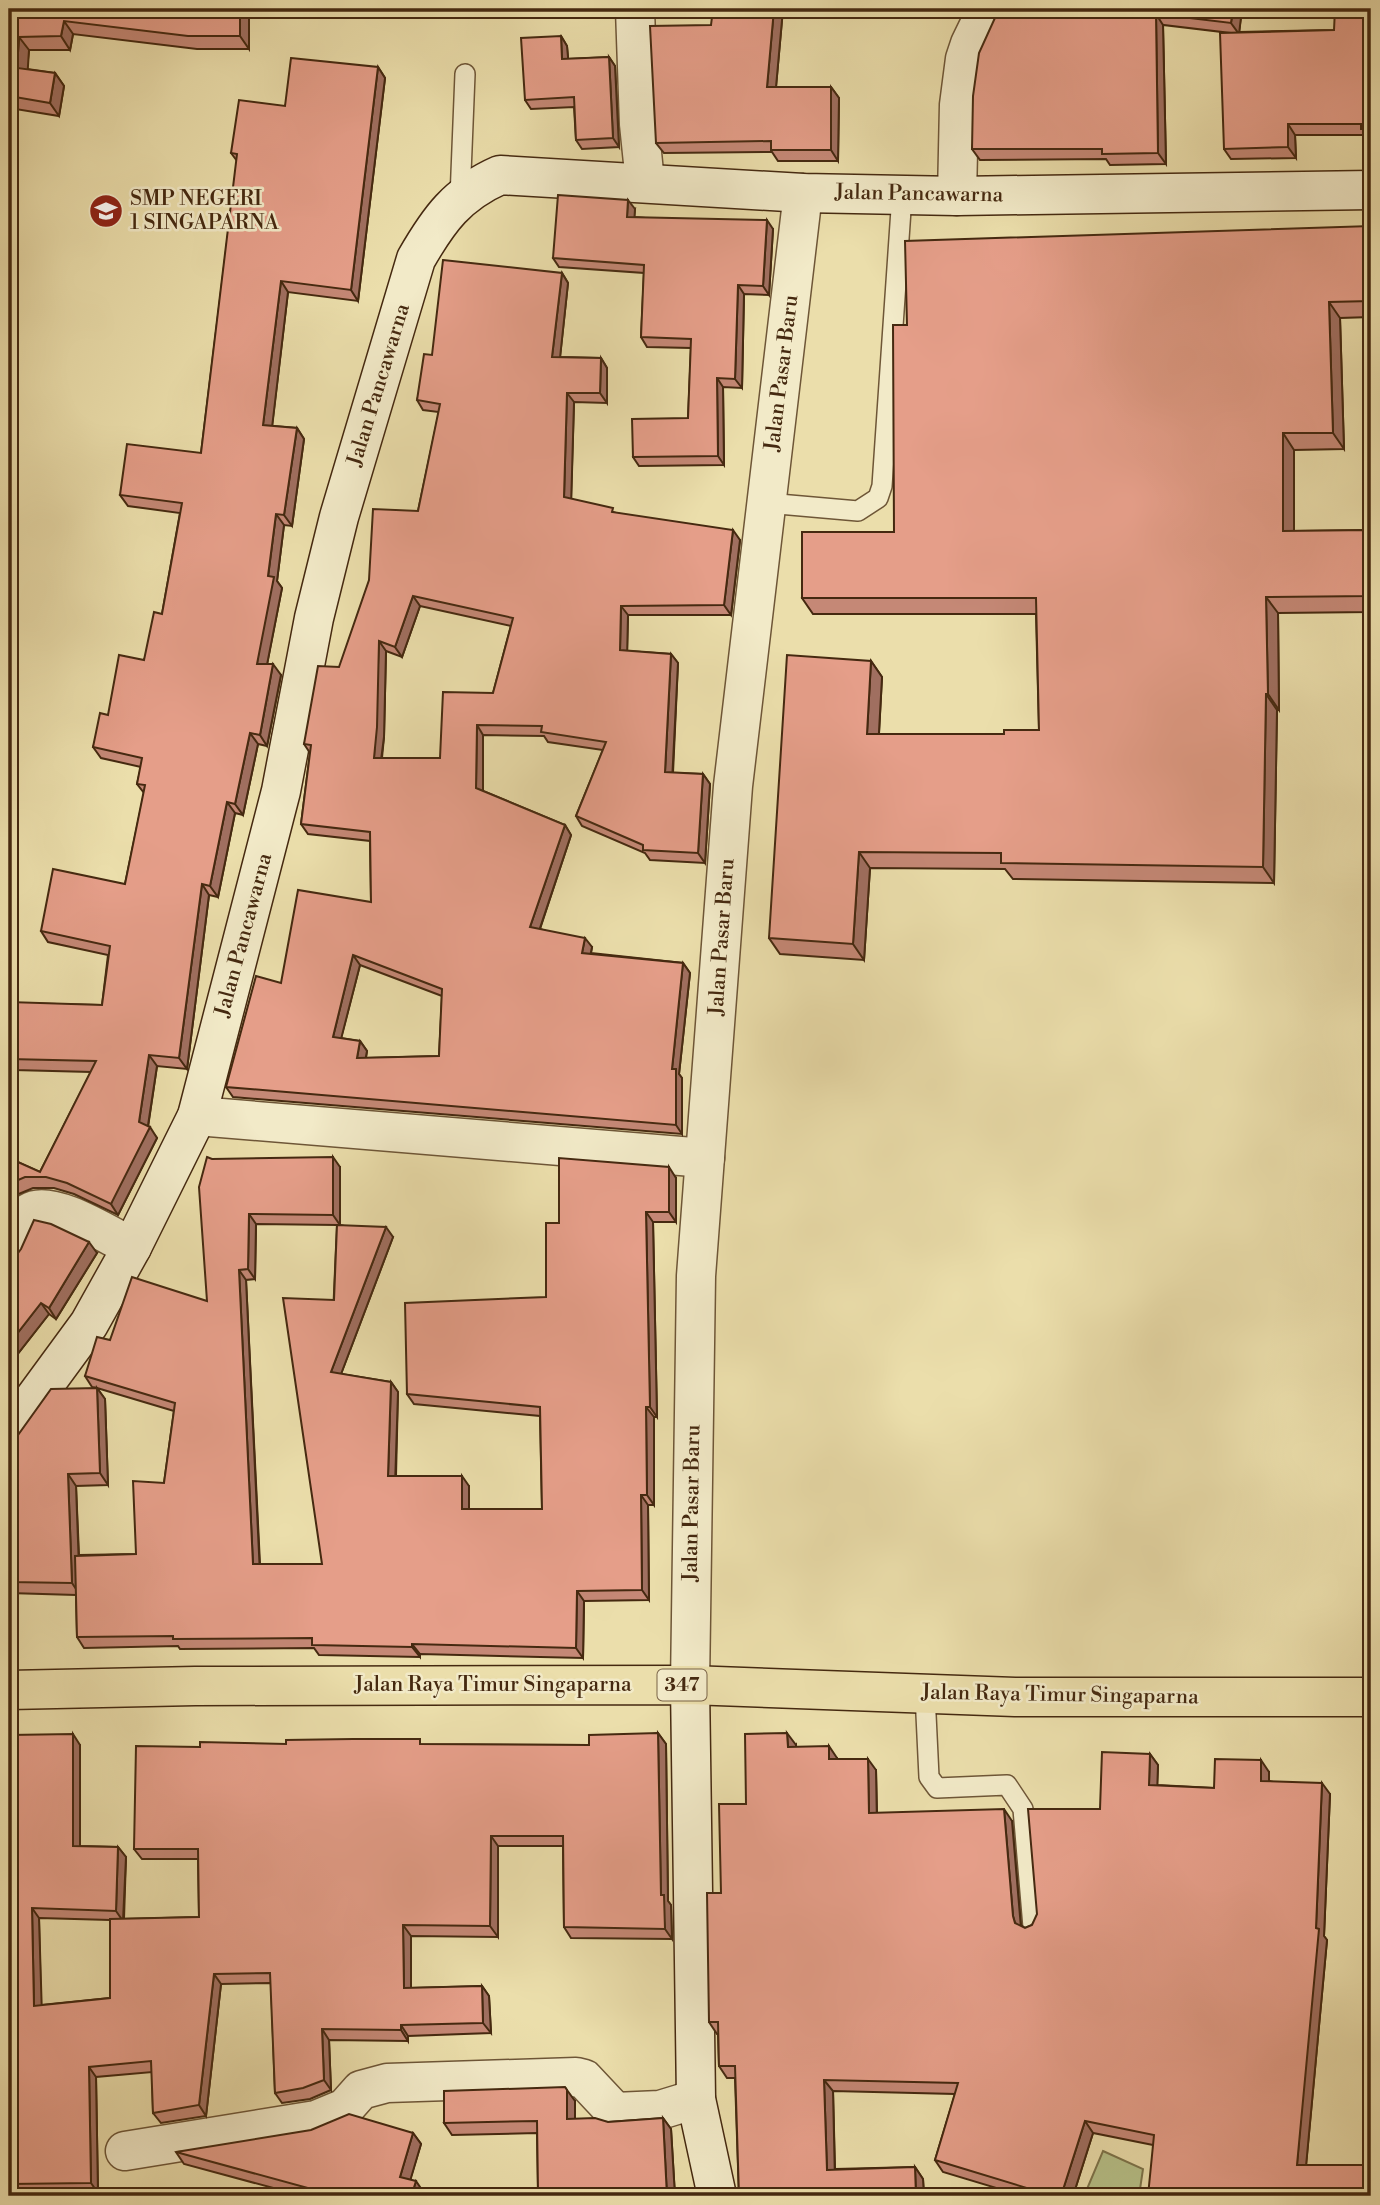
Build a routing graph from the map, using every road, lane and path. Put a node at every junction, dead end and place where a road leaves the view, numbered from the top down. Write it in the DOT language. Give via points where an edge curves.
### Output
graph roads {
  1 [pos="635,9"];
  2 [pos="987,9"];
  3 [pos="465,74"];
  4 [pos="645,182"];
  5 [pos="1371,190"];
  6 [pos="803,193"];
  7 [pos="902,195"];
  8 [pos="957,196"];
  9 [pos="460,198"];
  10 [pos="767,503"];
  11 [pos="197,1116"];
  12 [pos="705,1158"];
  13 [pos="132,1247"];
  14 [pos="9,1251"];
  15 [pos="9,1433"];
  16 [pos="690,1685"];
  17 [pos="9,1690"];
  18 [pos="1366,1693"];
  19 [pos="925,1694"];
  20 [pos="1033,1927"];
  21 [pos="696,2099"];
  22 [pos="125,2151"];
  23 [pos="717,2196"];
  1 -- 4 [label="street"];
  2 -- 8 [label="street" via="965,59"];
  3 -- 9 [label="lane"];
  4 -- 6 [label="street, Jalan Pancawarna"];
  4 -- 9 [label="street, Jalan Pancawarna" via="500,176"];
  5 -- 8 [label="street, Jalan Pancawarna"];
  6 -- 7 [label="street, Jalan Pancawarna"];
  6 -- 10 [label="street, Jalan Pasar Baru"];
  7 -- 8 [label="street, Jalan Pancawarna"];
  7 -- 10 [label="lane" via="878,498 858,511"];
  9 -- 11 [label="street, Jalan Pancawarna" via="435,225 416,260 339,517 314,618 281,792"];
  10 -- 12 [label="street, Jalan Pasar Baru" via="733,786"];
  11 -- 12 [label="street"];
  11 -- 13 [label="street, Jalan Pancawarna"];
  12 -- 16 [label="street, Jalan Pasar Baru" via="696,1276"];
  13 -- 14 [label="street" via="56,1209 39,1208 27,1213"];
  13 -- 15 [label="street, Jalan Pancawarna" via="89,1324"];
  16 -- 17 [label="main road, Jalan Raya Timur Singaparna / 347"];
  16 -- 19 [label="main road, Jalan Raya Timur Singaparna / 347"];
  16 -- 21 [label="street, Jalan Pasar Baru"];
  18 -- 19 [label="main road, Jalan Raya Timur Singaparna / 347"];
  19 -- 20 [label="lane" via="929,1777 937,1788 1007,1785 1023,1809"];
  21 -- 22 [label="street" via="660,2110 615,2112 584,2079 576,2077 387,2083 361,2090 345,2108 316,2120"];
  21 -- 23 [label="street, Jalan Pasar Baru"];
}
